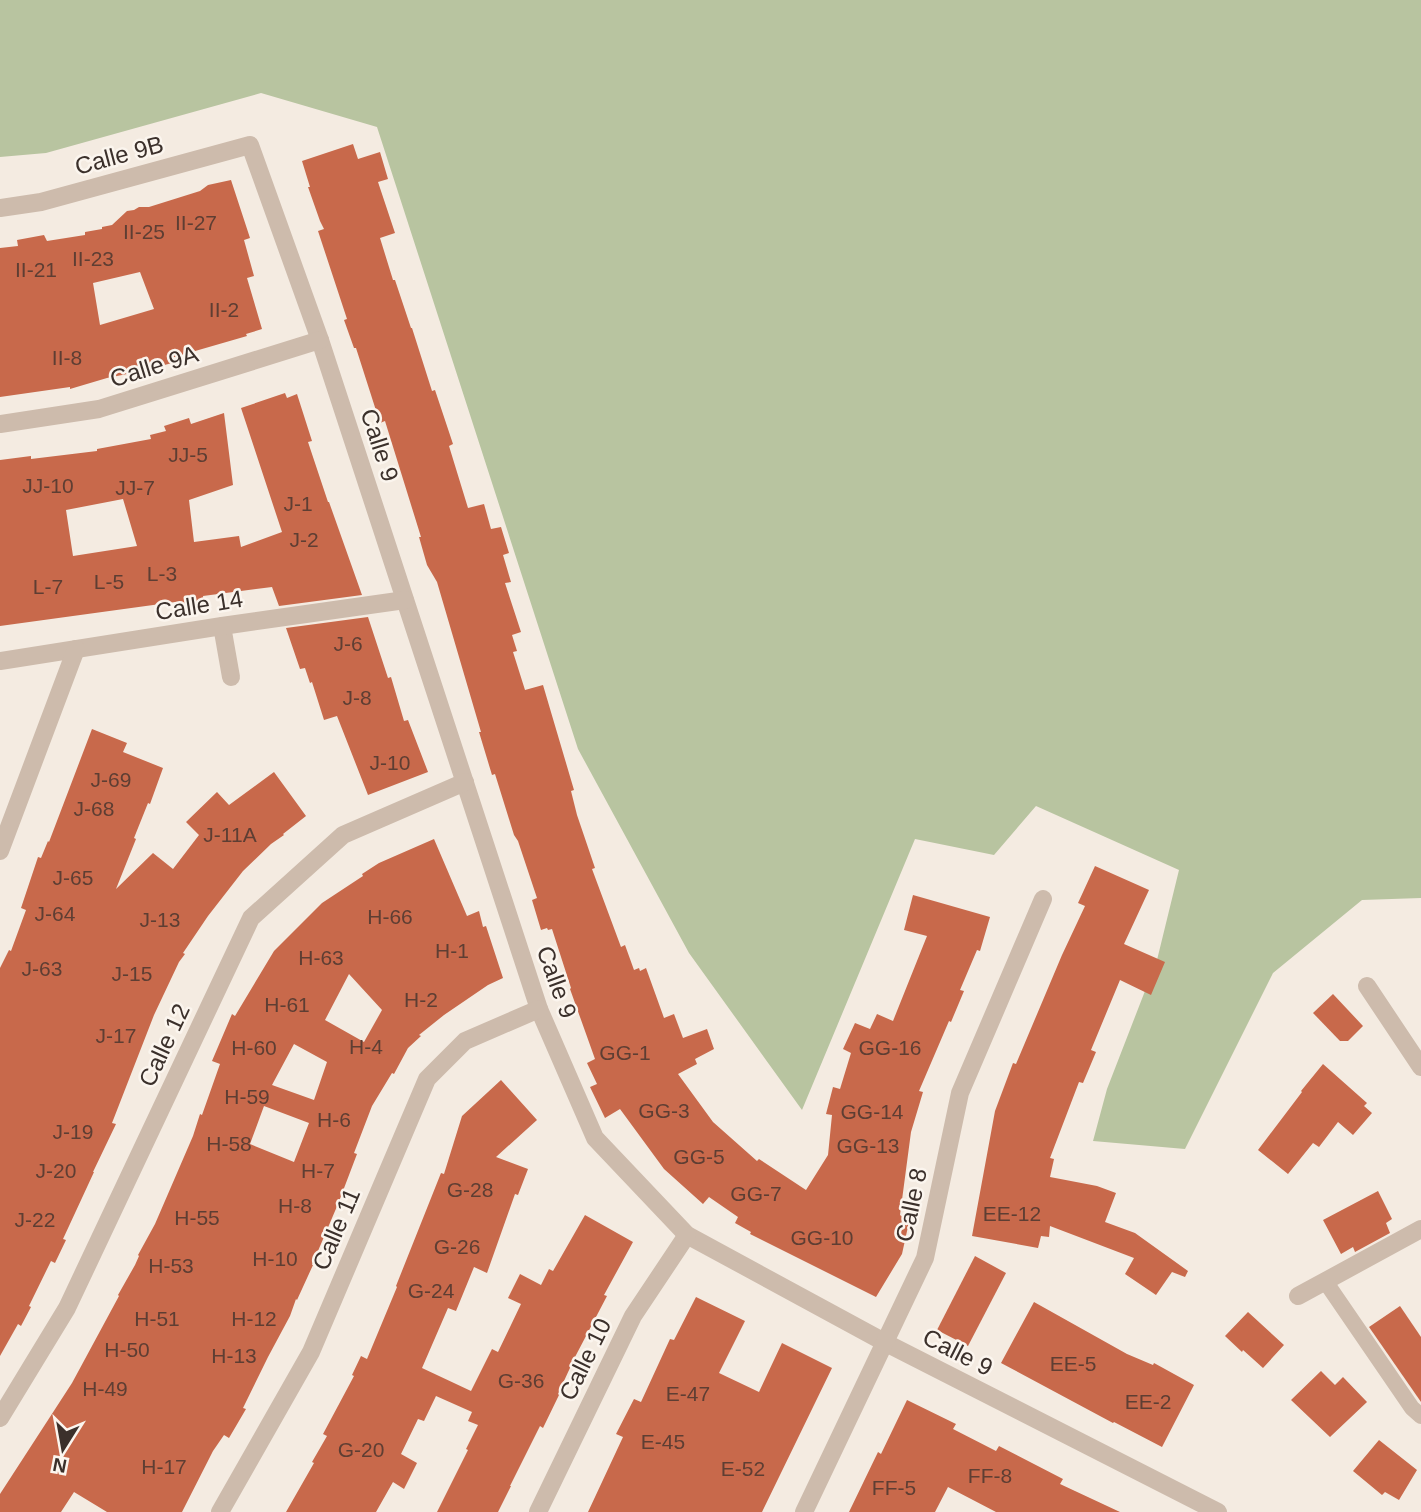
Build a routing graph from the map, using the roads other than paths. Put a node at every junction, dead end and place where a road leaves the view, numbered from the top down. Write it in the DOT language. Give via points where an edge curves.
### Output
graph roads {
  1 [pos="250,145"];
  2 [pos="0,208"];
  3 [pos="320,340"];
  4 [pos="0,424"];
  5 [pos="405,600"];
  6 [pos="222,626"];
  7 [pos="76,649"];
  8 [pos="0,661"];
  9 [pos="231,677"];
  10 [pos="465,782"];
  11 [pos="0,851"];
  12 [pos="1043,899"];
  13 [pos="1367,986"];
  14 [pos="538,1009"];
  15 [pos="1421,1067"];
  16 [pos="1421,1229"];
  17 [pos="687,1234"];
  18 [pos="1325,1281"];
  19 [pos="1298,1296"];
  20 [pos="886,1343"];
  21 [pos="1421,1416"];
  22 [pos="0,1418"];
  23 [pos="220,1512"];
  24 [pos="538,1512"];
  25 [pos="804,1512"];
  26 [pos="1218,1512"];
  1 -- 2 [label="street, Calle 9B" via="41,202"];
  1 -- 3 [label="street, Calle 9"];
  3 -- 4 [label="street, Calle 9A" via="99,409"];
  3 -- 5 [label="street, Calle 9"];
  5 -- 6 [label="street, Calle 14"];
  5 -- 10 [label="street, Calle 9"];
  6 -- 7 [label="street, Calle 14"];
  6 -- 9 [label="street"];
  7 -- 8 [label="street, Calle 14"];
  7 -- 11 [label="street"];
  10 -- 14 [label="street, Calle 9"];
  10 -- 22 [label="street, Calle 12" via="343,835 251,918 67,1308"];
  12 -- 20 [label="street, Calle 8" via="960,1093 925,1258"];
  13 -- 15 [label="street"];
  14 -- 17 [label="street, Calle 9" via="595,1138"];
  14 -- 23 [label="street, Calle 11" via="465,1041 427,1079 311,1352"];
  16 -- 18 [label="street"];
  17 -- 20 [label="street, Calle 9"];
  17 -- 24 [label="street, Calle 10" via="633,1316"];
  18 -- 19 [label="street"];
  18 -- 21 [label="lane"];
  20 -- 25 [label="street, Calle 8"];
  20 -- 26 [label="street, Calle 9"];
}
